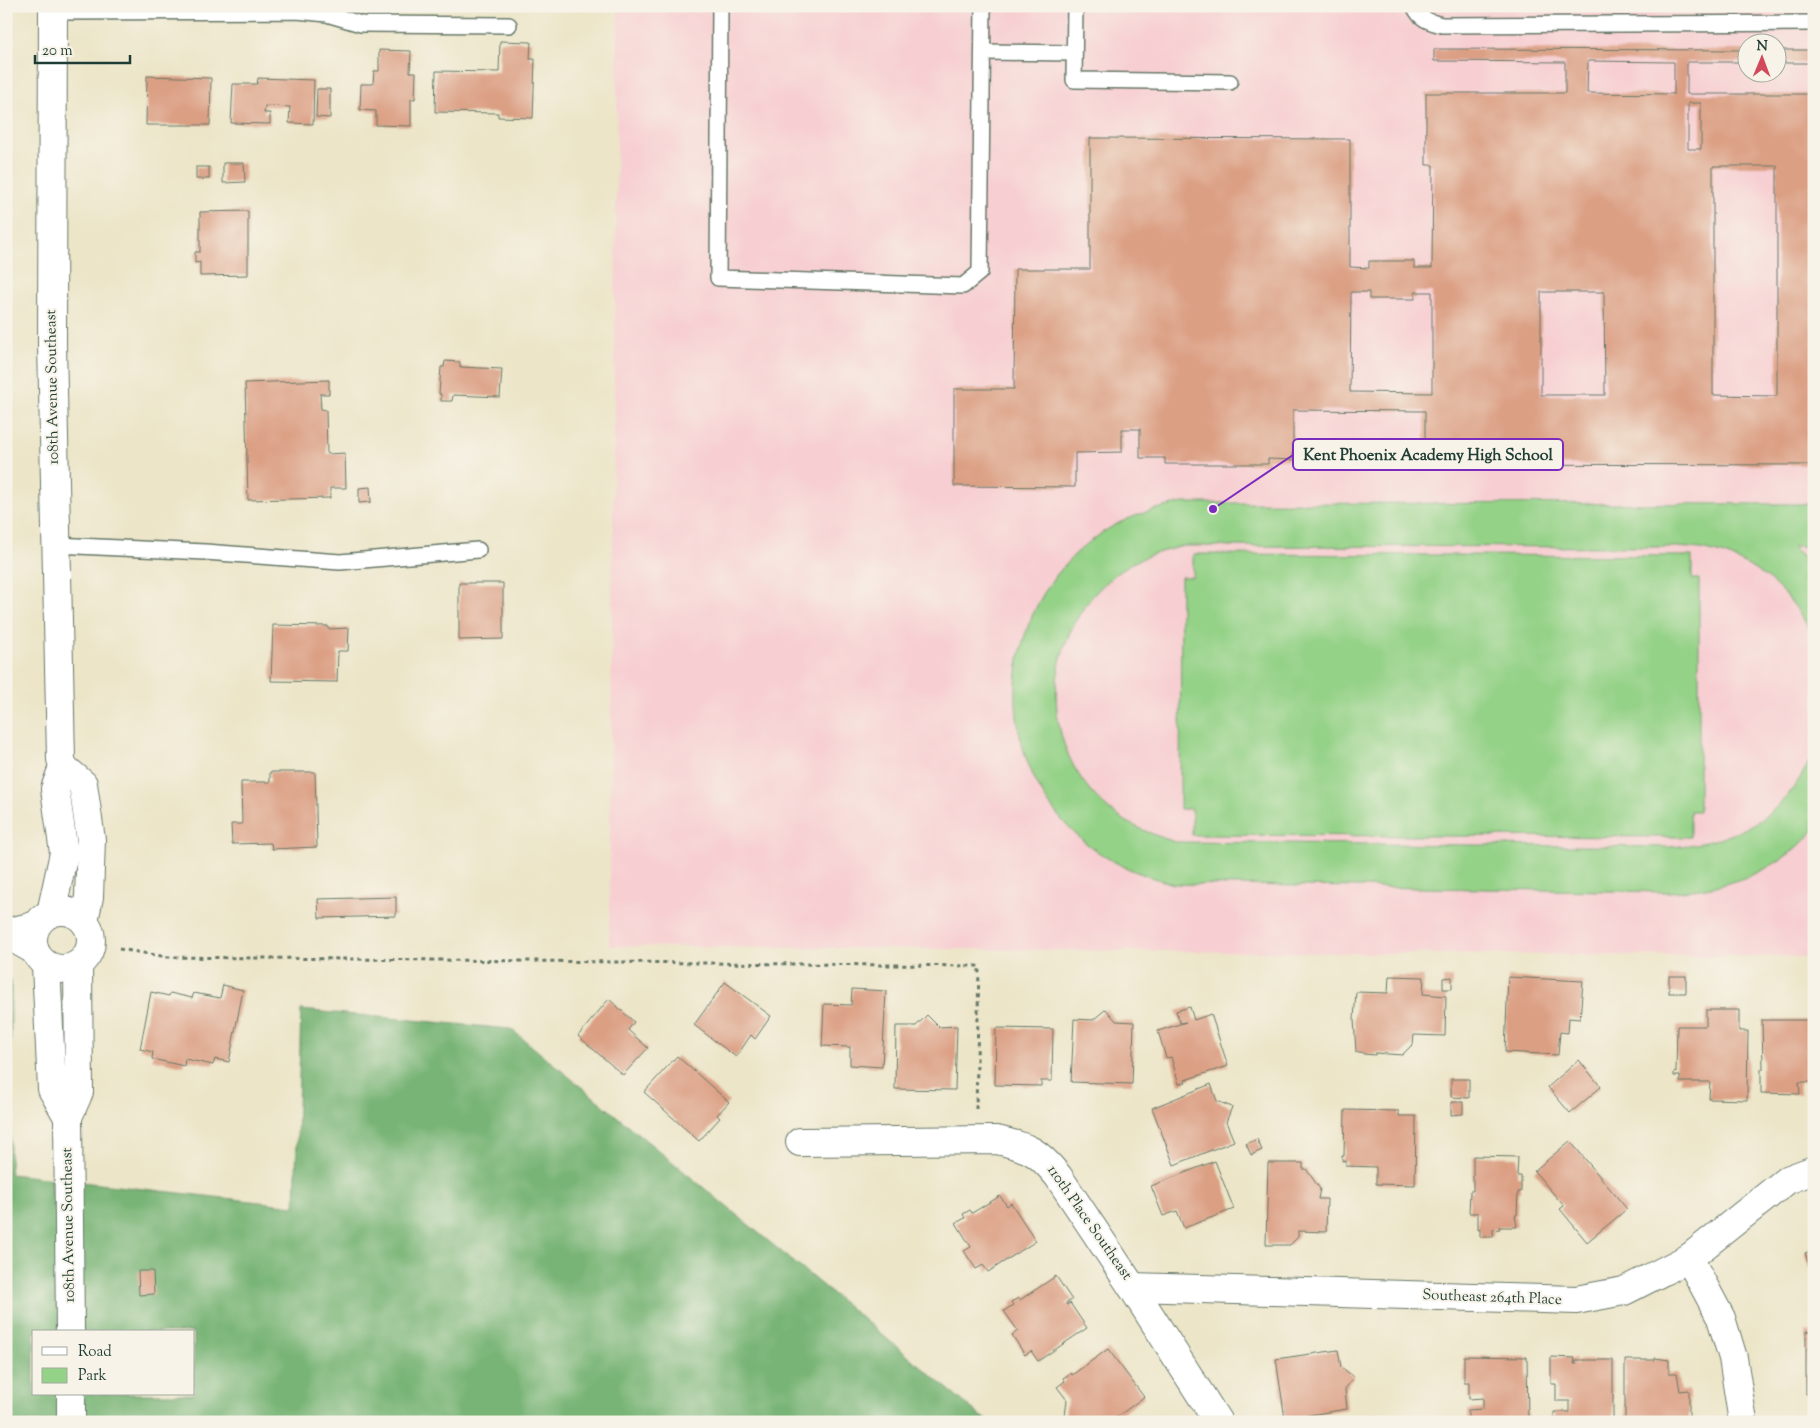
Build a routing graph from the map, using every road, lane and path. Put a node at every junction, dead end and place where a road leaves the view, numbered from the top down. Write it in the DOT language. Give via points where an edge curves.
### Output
graph roads {
  1 [pos="720,6"];
  2 [pos="983,6"];
  3 [pos="1075,6"];
  4 [pos="1414,6"];
  5 [pos="53,9"];
  6 [pos="1814,23"];
  7 [pos="508,25"];
  8 [pos="983,52"];
  9 [pos="1074,53"];
  10 [pos="1230,82"];
  11 [pos="56,545"];
  12 [pos="478,550"];
  13 [pos="63,767"];
  14 [pos="84,921"];
  15 [pos="6,933"];
  16 [pos="42,938"];
  17 [pos="119,949"];
  18 [pos="78,965"];
  19 [pos="68,1117"];
  20 [pos="975,1140"];
  21 [pos="800,1142"];
  22 [pos="1814,1170"];
  23 [pos="1689,1258"];
  24 [pos="1132,1287"];
  25 [pos="70,1330"];
  26 [pos="71,1396"];
  27 [pos="71,1422"];
  28 [pos="1218,1422"];
  29 [pos="1743,1422"];
  1 -- 8 [label="lane" via="718,278 963,286 980,272"];
  2 -- 8 [label="lane"];
  3 -- 9 [label="lane"];
  4 -- 6 [label="lane" via="1418,15 1442,25"];
  5 -- 7 [label="lane" via="297,11 327,14 361,24"];
  5 -- 11 [label="street, 108th Avenue Southeast" via="52,344"];
  8 -- 9 [label="lane"];
  9 -- 10 [label="lane" via="1074,80"];
  11 -- 12 [label="lane" via="340,562"];
  11 -- 13 [label="street, 108th Avenue Southeast"];
  13 -- 14 [label="street" via="83,784 91,840"];
  13 -- 16 [label="street, 108th Avenue Southeast" via="55,789 64,853"];
  14 -- 16 [label="street" via="72,913 58,911"];
  14 -- 18 [label="street" via="92,944 85,960"];
  15 -- 16 [label="street"];
  16 -- 18 [label="street" via="62,970"];
  16 -- 19 [label="street, 108th Avenue Southeast" via="49,1003 52,1089"];
  17 -- 20 [label="path" via="168,957 979,966"];
  18 -- 19 [label="street, 108th Avenue Southeast" via="79,1092"];
  19 -- 25 [label="street, 108th Avenue Southeast"];
  20 -- 21 [label="street, 110th Place Southeast"];
  20 -- 24 [label="street, 110th Place Southeast" via="997,1140 1028,1148 1044,1159"];
  22 -- 23 [label="street, Southeast 264th Place" via="1787,1180"];
  23 -- 24 [label="street, Southeast 264th Place" via="1624,1291 1576,1300"];
  23 -- 29 [label="street" via="1722,1318 1733,1358"];
  24 -- 28 [label="street, 110th Place Southeast"];
  26 -- 27 [label="street"];
}
